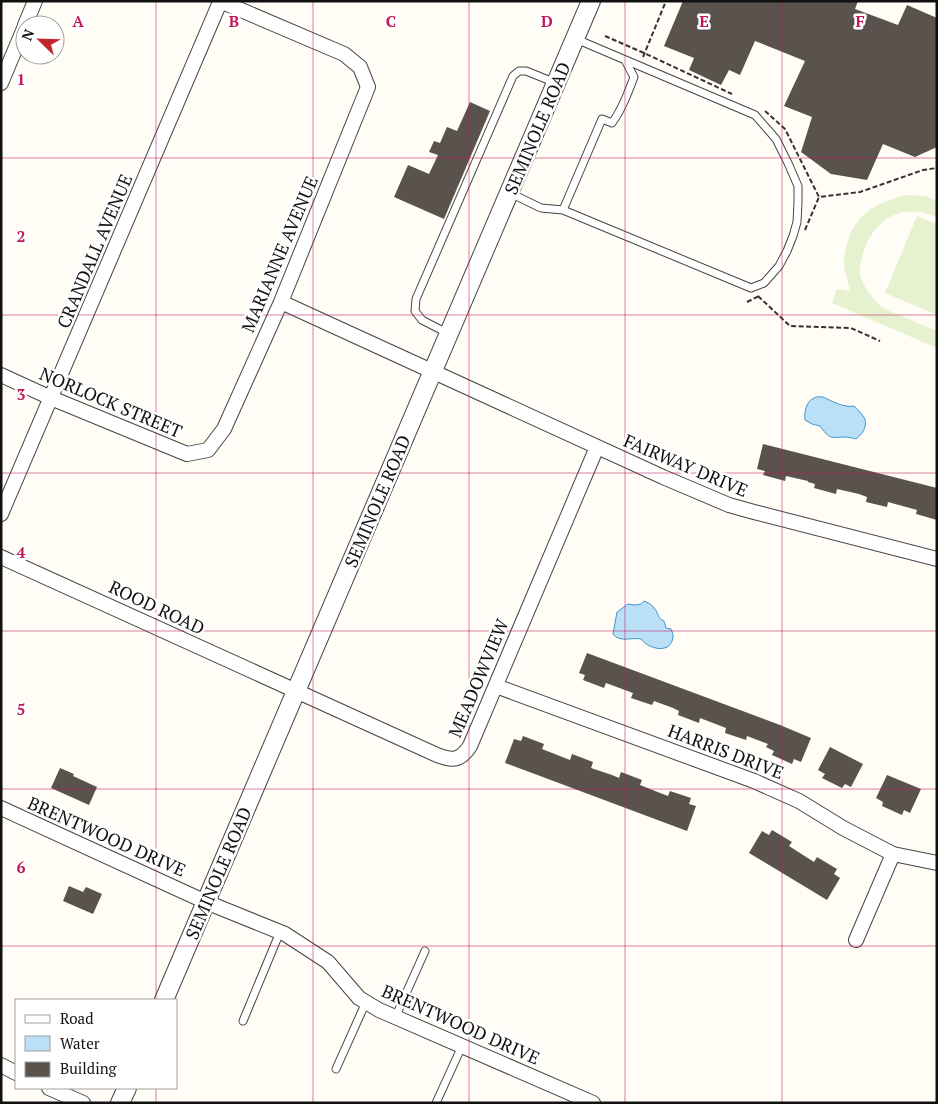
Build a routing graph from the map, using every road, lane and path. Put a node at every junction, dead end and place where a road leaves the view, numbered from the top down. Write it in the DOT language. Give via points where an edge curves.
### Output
graph roads {
  1 [pos="35,1"];
  2 [pos="220,1"];
  3 [pos="592,1"];
  4 [pos="666,1"];
  5 [pos="29,15"];
  6 [pos="575,38"];
  7 [pos="15,50"];
  8 [pos="624,60"];
  9 [pos="639,66"];
  10 [pos="1,83"];
  11 [pos="556,83"];
  12 [pos="510,192"];
  13 [pos="563,210"];
  14 [pos="758,296"];
  15 [pos="281,302"];
  16 [pos="449,334"];
  17 [pos="880,341"];
  18 [pos="432,372"];
  19 [pos="1,375"];
  20 [pos="51,398"];
  21 [pos="597,448"];
  22 [pos="208,450"];
  23 [pos="1,514"];
  24 [pos="1,557"];
  25 [pos="937,559"];
  26 [pos="496,686"];
  27 [pos="296,692"];
  28 [pos="1,808"];
  29 [pos="893,854"];
  30 [pos="937,863"];
  31 [pos="206,902"];
  32 [pos="280,932"];
  33 [pos="856,940"];
  34 [pos="425,951"];
  35 [pos="164,999"];
  36 [pos="366,1002"];
  37 [pos="396,1018"];
  38 [pos="243,1021"];
  39 [pos="462,1046"];
  40 [pos="1,1066"];
  41 [pos="336,1069"];
  42 [pos="15,1073"];
  43 [pos="51,1089"];
  44 [pos="127,1089"];
  45 [pos="83,1103"];
  46 [pos="120,1103"];
  47 [pos="436,1103"];
  48 [pos="593,1103"];
  1 -- 5 [label="street"];
  2 -- 15 [label="street, MARIANNE AVENUE" via="344,54 360,67 368,86"];
  2 -- 20 [label="street, CRANDALL AVENUE"];
  3 -- 6 [label="street, SEMINOLE ROAD"];
  4 -- 9 [label="path"];
  6 -- 8 [label="lane"];
  6 -- 11 [label="street, SEMINOLE ROAD"];
  7 -- 10 [label="street"];
  8 -- 9 [label="lane"];
  8 -- 13 [label="lane" via="634,76 627,95 612,123 602,119"];
  9 -- 13 [label="lane" via="755,115 776,139 798,186 797,222 787,251 764,283 751,288"];
  11 -- 12 [label="street, SEMINOLE ROAD"];
  11 -- 16 [label="lane" via="526,70 513,76 416,299 415,311 422,320"];
  12 -- 13 [label="lane" via="542,208"];
  12 -- 16 [label="street, SEMINOLE ROAD"];
  14 -- 17 [label="path" via="790,326 851,328"];
  15 -- 18 [label="street, FAIRWAY DRIVE"];
  15 -- 22 [label="street, MARIANNE AVENUE" via="224,429"];
  16 -- 18 [label="street, SEMINOLE ROAD"];
  18 -- 21 [label="street, FAIRWAY DRIVE"];
  18 -- 27 [label="street, SEMINOLE ROAD"];
  19 -- 20 [label="street, NORLOCK STREET"];
  20 -- 22 [label="street, NORLOCK STREET" via="187,454"];
  20 -- 23 [label="street, CRANDALL AVENUE"];
  21 -- 25 [label="street, FAIRWAY DRIVE" via="729,506"];
  21 -- 26 [label="street, MEADOWVIEW"];
  24 -- 27 [label="street, ROOD ROAD"];
  26 -- 27 [label="street, MEADOWVIEW" via="470,746 465,754 455,759 437,755"];
  26 -- 29 [label="street, HARRIS DRIVE" via="778,790"];
  27 -- 31 [label="street, SEMINOLE ROAD"];
  28 -- 31 [label="street, BRENTWOOD DRIVE"];
  29 -- 30 [label="street, HARRIS DRIVE"];
  29 -- 33 [label="street"];
  31 -- 32 [label="street, BRENTWOOD DRIVE"];
  31 -- 35 [label="street, SEMINOLE ROAD"];
  32 -- 36 [label="street, BRENTWOOD DRIVE" via="328,962"];
  32 -- 38 [label="lane"];
  34 -- 37 [label="lane"];
  36 -- 37 [label="street, BRENTWOOD DRIVE"];
  36 -- 41 [label="lane"];
  37 -- 39 [label="street, BRENTWOOD DRIVE"];
  39 -- 47 [label="lane"];
  39 -- 48 [label="street, BRENTWOOD DRIVE"];
  40 -- 42 [label="street"];
  43 -- 45 [label="street"];
  44 -- 46 [label="street"];
}
